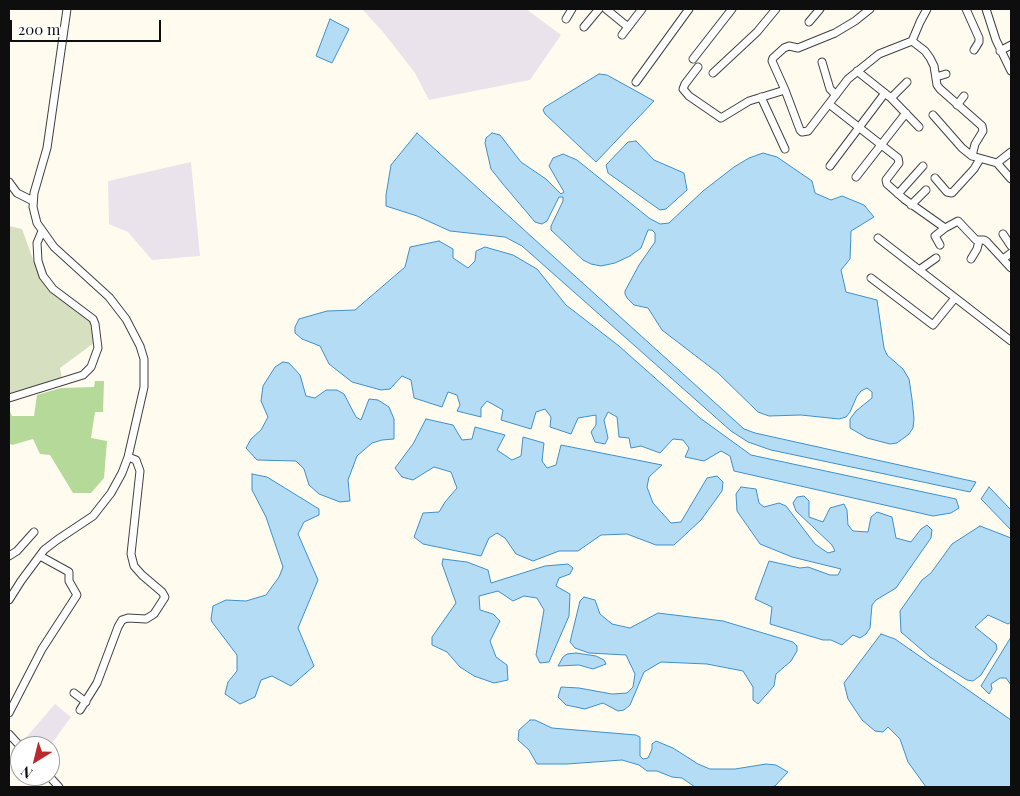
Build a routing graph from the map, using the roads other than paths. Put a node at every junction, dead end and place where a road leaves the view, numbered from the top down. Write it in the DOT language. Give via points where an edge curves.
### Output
graph roads {
  1 [pos="66,9"];
  2 [pos="572,9"];
  3 [pos="599,9"];
  4 [pos="606,9"];
  5 [pos="642,9"];
  6 [pos="689,9"];
  7 [pos="732,9"];
  8 [pos="776,9"];
  9 [pos="820,9"];
  10 [pos="870,9"];
  11 [pos="927,9"];
  12 [pos="966,9"];
  13 [pos="986,9"];
  14 [pos="566,19"];
  15 [pos="809,22"];
  16 [pos="584,27"];
  17 [pos="628,27"];
  18 [pos="622,35"];
  19 [pos="912,41"];
  20 [pos="1011,45"];
  21 [pos="974,50"];
  22 [pos="1000,51"];
  23 [pos="693,59"];
  24 [pos="822,62"];
  25 [pos="698,67"];
  26 [pos="857,71"];
  27 [pos="1011,71"];
  28 [pos="713,73"];
  29 [pos="946,74"];
  30 [pos="936,77"];
  31 [pos="636,82"];
  32 [pos="908,82"];
  33 [pos="785,90"];
  34 [pos="836,95"];
  35 [pos="888,95"];
  36 [pos="964,96"];
  37 [pos="761,97"];
  38 [pos="829,104"];
  39 [pos="957,105"];
  40 [pos="906,113"];
  41 [pos="933,115"];
  42 [pos="859,127"];
  43 [pos="919,127"];
  44 [pos="881,144"];
  45 [pos="785,149"];
  46 [pos="1011,152"];
  47 [pos="976,157"];
  48 [pos="997,163"];
  49 [pos="830,166"];
  50 [pos="923,166"];
  51 [pos="856,177"];
  52 [pos="935,178"];
  53 [pos="1011,179"];
  54 [pos="9,182"];
  55 [pos="926,190"];
  56 [pos="898,194"];
  57 [pos="33,201"];
  58 [pos="912,205"];
  59 [pos="945,228"];
  60 [pos="42,231"];
  61 [pos="1003,234"];
  62 [pos="878,238"];
  63 [pos="979,241"];
  64 [pos="940,245"];
  65 [pos="1011,246"];
  66 [pos="1011,253"];
  67 [pos="936,258"];
  68 [pos="972,259"];
  69 [pos="1003,259"];
  70 [pos="1011,268"];
  71 [pos="919,270"];
  72 [pos="871,278"];
  73 [pos="955,298"];
  74 [pos="1011,342"];
  75 [pos="9,398"];
  76 [pos="128,457"];
  77 [pos="34,532"];
  78 [pos="9,556"];
  79 [pos="40,556"];
  80 [pos="9,600"];
  81 [pos="74,693"];
  82 [pos="86,702"];
  83 [pos="80,710"];
  84 [pos="9,713"];
  1 -- 57 [label="street" via="47,148"];
  2 -- 14 [label="street"];
  3 -- 16 [label="street"];
  4 -- 17 [label="street"];
  5 -- 17 [label="street"];
  6 -- 31 [label="street"];
  7 -- 23 [label="street"];
  8 -- 28 [label="street" via="757,32"];
  9 -- 15 [label="street"];
  10 -- 33 [label="street" via="835,33 798,48 789,46 775,55 772,61"];
  11 -- 19 [label="street"];
  12 -- 21 [label="street" via="979,38"];
  13 -- 22 [label="street"];
  17 -- 18 [label="street"];
  19 -- 26 [label="street" via="883,51"];
  19 -- 30 [label="street" via="928,54"];
  20 -- 22 [label="street"];
  22 -- 27 [label="street"];
  24 -- 34 [label="street" via="830,89"];
  25 -- 37 [label="street" via="683,89 721,118 740,105"];
  26 -- 34 [label="street"];
  26 -- 35 [label="street"];
  29 -- 30 [label="street"];
  30 -- 39 [label="street" via="937,85"];
  32 -- 35 [label="street"];
  33 -- 37 [label="street"];
  33 -- 38 [label="street" via="802,132 808,131"];
  34 -- 38 [label="street"];
  35 -- 40 [label="street"];
  35 -- 42 [label="street"];
  36 -- 39 [label="street"];
  37 -- 45 [label="street"];
  38 -- 42 [label="street"];
  39 -- 47 [label="street" via="982,126 975,144"];
  40 -- 43 [label="street"];
  40 -- 44 [label="street"];
  41 -- 47 [label="street" via="962,148"];
  42 -- 44 [label="street"];
  42 -- 49 [label="street"];
  44 -- 51 [label="street"];
  44 -- 56 [label="street" via="900,160 886,182"];
  46 -- 48 [label="street"];
  47 -- 48 [label="street"];
  47 -- 52 [label="street" via="974,169 952,193 947,192"];
  48 -- 53 [label="street"];
  50 -- 56 [label="street"];
  54 -- 57 [label="street" via="18,193"];
  55 -- 58 [label="street"];
  56 -- 58 [label="street"];
  57 -- 60 [label="street"];
  58 -- 59 [label="street"];
  59 -- 63 [label="street" via="958,221"];
  59 -- 64 [label="street" via="935,236"];
  60 -- 75 [label="street" via="37,243 43,276 59,294 93,319 98,348 88,371 78,378"];
  60 -- 76 [label="street" via="60,254 116,304 140,346 144,387"];
  61 -- 65 [label="street"];
  62 -- 71 [label="street"];
  63 -- 68 [label="street"];
  63 -- 69 [label="street" via="987,242"];
  66 -- 69 [label="street"];
  67 -- 71 [label="street"];
  69 -- 70 [label="street"];
  71 -- 73 [label="street"];
  72 -- 73 [label="street" via="933,325"];
  73 -- 74 [label="street"];
  76 -- 79 [label="street" via="118,482 100,509 51,544"];
  76 -- 82 [label="street" via="136,460 140,471 131,554 134,566 162,592 164,598 154,614 146,619 122,620 98,683"];
  77 -- 78 [label="street"];
  79 -- 80 [label="street"];
  79 -- 84 [label="street" via="70,572 69,581 77,595 42,649"];
  81 -- 82 [label="street"];
  82 -- 83 [label="street"];
}
